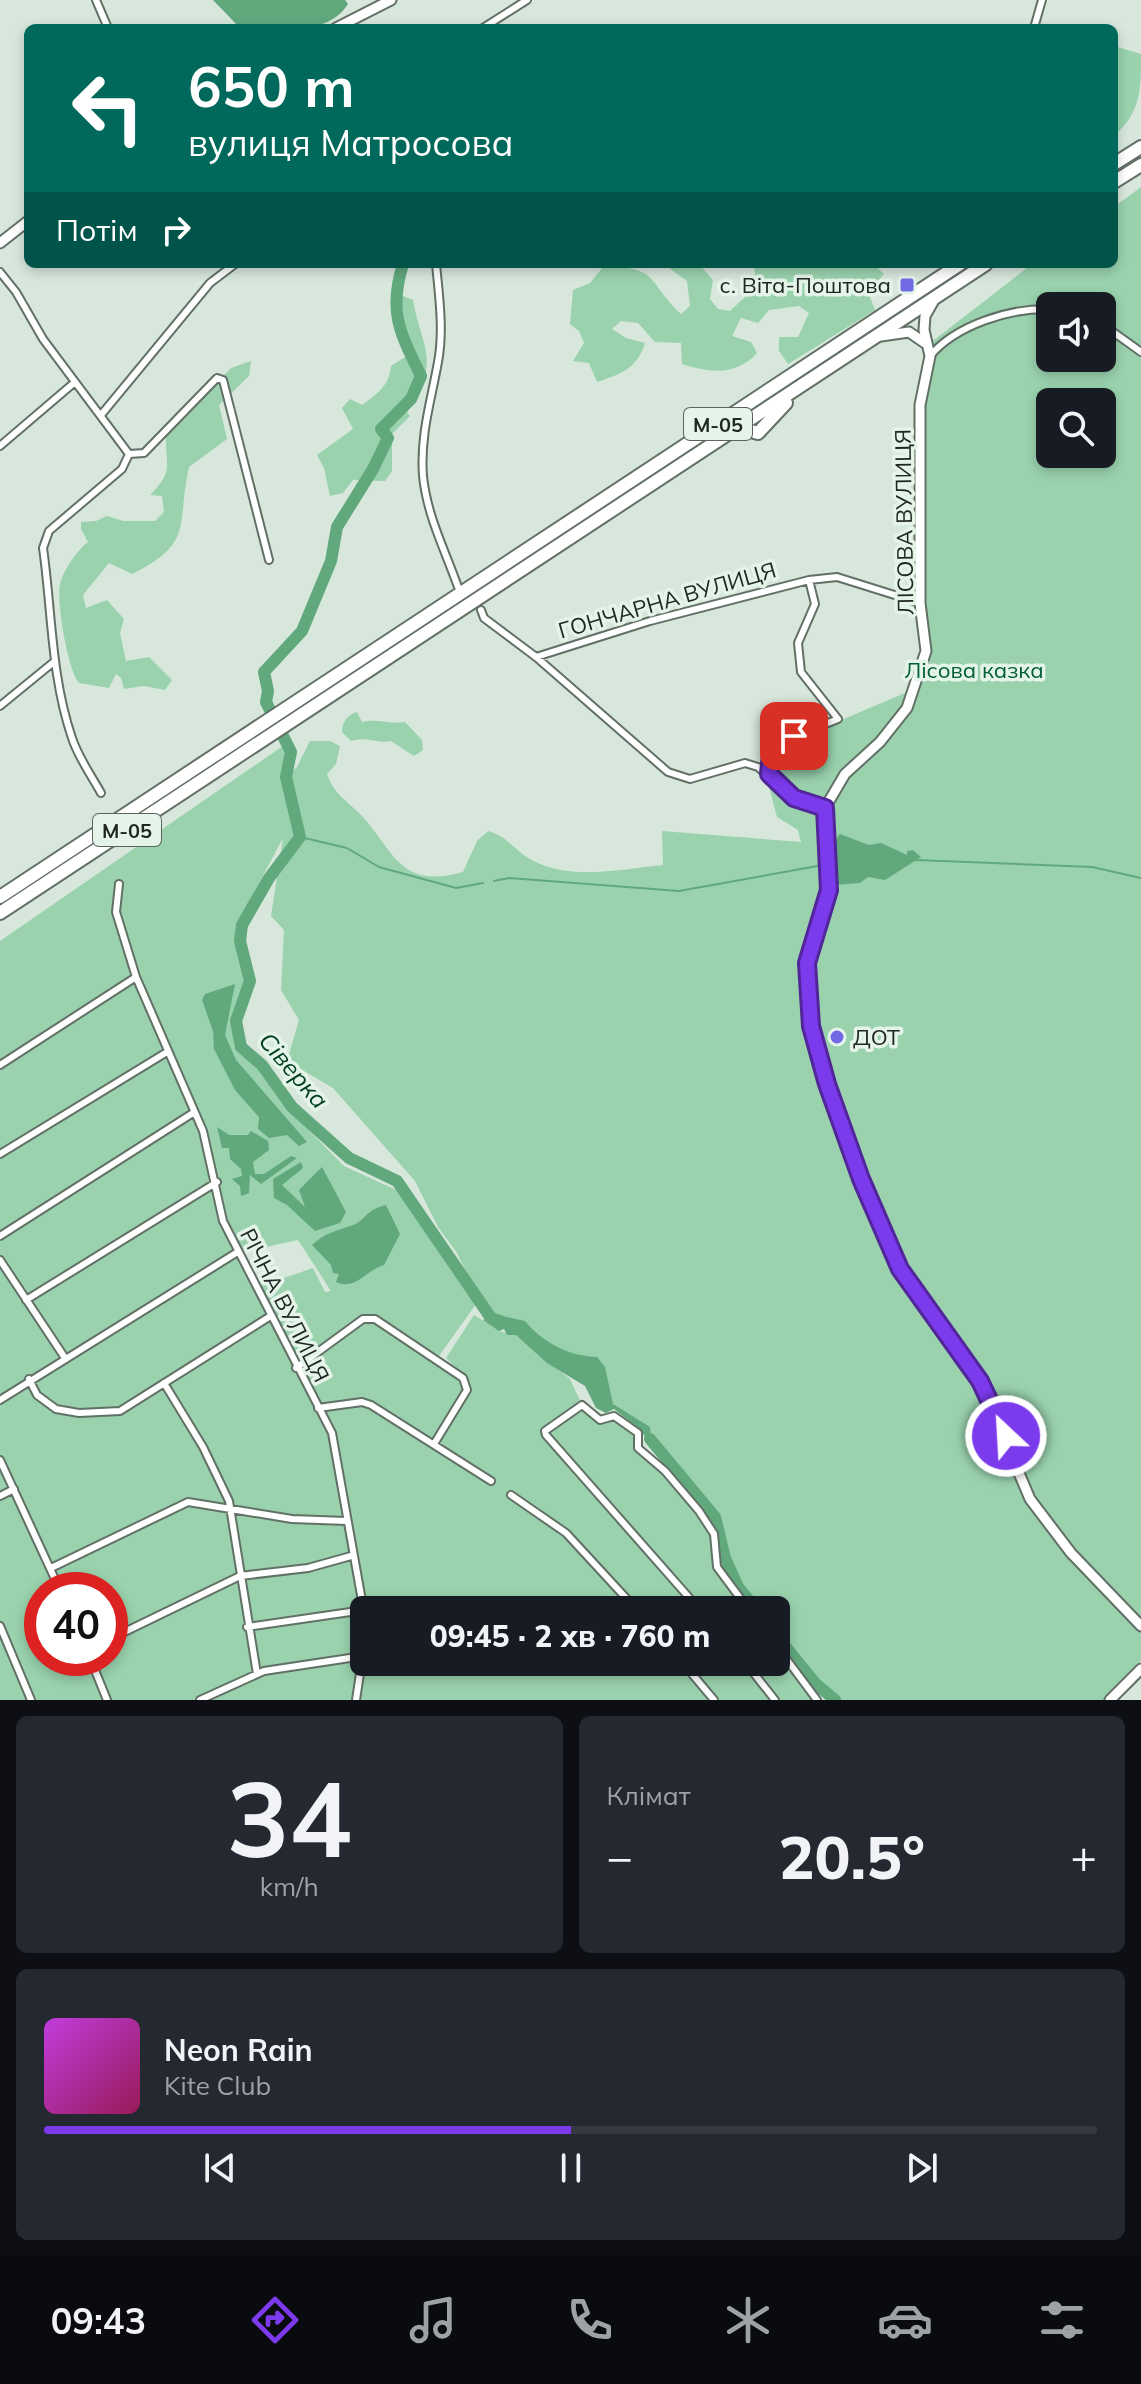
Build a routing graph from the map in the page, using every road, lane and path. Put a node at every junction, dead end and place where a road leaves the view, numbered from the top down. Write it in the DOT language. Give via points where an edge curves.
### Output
graph roads {
  1 [pos="96,0"];
  2 [pos="363,0"];
  3 [pos="391,0"];
  4 [pos="527,0"];
  5 [pos="1042,0"];
  6 [pos="370,10"];
  7 [pos="106,24"];
  8 [pos="344,24"];
  9 [pos="489,24"];
  10 [pos="1035,24"];
  11 [pos="1141,147"];
  12 [pos="1118,161"];
  13 [pos="1141,165"];
  14 [pos="1118,179"];
  15 [pos="24,224"];
  16 [pos="0,243"];
  17 [pos="230,268"];
  18 [pos="436,268"];
  19 [pos="954,268"];
  20 [pos="980,268"];
  21 [pos="0,272"];
  22 [pos="933,302"];
  23 [pos="1036,308"];
  24 [pos="1116,334"];
  25 [pos="877,337"];
  26 [pos="929,351"];
  27 [pos="1141,352"];
  28 [pos="75,382"];
  29 [pos="780,382"];
  30 [pos="101,415"];
  31 [pos="740,428"];
  32 [pos="0,446"];
  33 [pos="129,454"];
  34 [pos="269,560"];
  35 [pos="809,580"];
  36 [pos="480,590"];
  37 [pos="458,599"];
  38 [pos="920,603"];
  39 [pos="481,610"];
  40 [pos="536,657"];
  41 [pos="55,661"];
  42 [pos="0,706"];
  43 [pos="251,741"];
  44 [pos="769,774"];
  45 [pos="101,793"];
  46 [pos="825,808"];
  47 [pos="119,884"];
  48 [pos="0,897"];
  49 [pos="0,913"];
  50 [pos="136,977"];
  51 [pos="167,1052"];
  52 [pos="0,1065"];
  53 [pos="193,1113"];
  54 [pos="0,1154"];
  55 [pos="217,1182"];
  56 [pos="0,1236"];
  57 [pos="236,1253"];
  58 [pos="0,1260"];
  59 [pos="26,1300"];
  60 [pos="269,1317"];
  61 [pos="65,1358"];
  62 [pos="296,1368"];
  63 [pos="29,1379"];
  64 [pos="164,1383"];
  65 [pos="0,1400"];
  66 [pos="318,1408"];
  67 [pos="434,1444"];
  68 [pos="0,1460"];
  69 [pos="491,1481"];
  70 [pos="14,1489"];
  71 [pos="511,1495"];
  72 [pos="0,1496"];
  73 [pos="230,1510"];
  74 [pos="346,1521"];
  75 [pos="351,1556"];
  76 [pos="51,1568"];
  77 [pos="53,1572"];
  78 [pos="240,1576"];
  79 [pos="360,1596"];
  80 [pos="624,1596"];
  81 [pos="688,1596"];
  82 [pos="739,1596"];
  83 [pos="350,1613"];
  84 [pos="0,1626"];
  85 [pos="1141,1626"];
  86 [pos="247,1627"];
  87 [pos="128,1630"];
  88 [pos="350,1658"];
  89 [pos="790,1664"];
  90 [pos="1141,1669"];
  91 [pos="257,1674"];
  92 [pos="97,1676"];
  93 [pos="360,1676"];
  94 [pos="694,1676"];
  95 [pos="756,1676"];
  96 [pos="31,1700"];
  97 [pos="107,1700"];
  98 [pos="200,1700"];
  99 [pos="356,1700"];
  100 [pos="714,1700"];
  101 [pos="775,1700"];
  102 [pos="817,1700"];
  103 [pos="1110,1700"];
  1 -- 7 [label="street"];
  2 -- 6 [label="street"];
  3 -- 6 [label="street"];
  4 -- 9 [label="street"];
  5 -- 10 [label="street"];
  6 -- 8 [label="street"];
  11 -- 12 [label="highway"];
  13 -- 14 [label="highway"];
  15 -- 16 [label="street"];
  17 -- 30 [label="street" via="210,283"];
  18 -- 37 [label="street" via="441,327 422,442 423,478"];
  19 -- 29 [label="highway, М-05"];
  20 -- 22 [label="highway"];
  21 -- 28 [label="street"];
  22 -- 25 [label="highway"];
  22 -- 26 [label="street, ЛІСОВА ВУЛИЦЯ" via="925,316"];
  23 -- 26 [label="street" via="982,321"];
  24 -- 27 [label="street"];
  25 -- 26 [label="street" via="909,332"];
  25 -- 31 [label="highway" via="798,389 758,433"];
  26 -- 38 [label="street, ЛІСОВА ВУЛИЦЯ" via="920,405"];
  28 -- 30 [label="street"];
  28 -- 32 [label="street"];
  29 -- 31 [label="highway" via="744,411"];
  29 -- 36 [label="highway, М-05"];
  30 -- 33 [label="street"];
  31 -- 36 [label="highway, М-05"];
  33 -- 34 [label="street" via="144,453 217,378 223,380"];
  33 -- 41 [label="street" via="122,469 44,539"];
  35 -- 38 [label="street, ГОНЧАРНА ВУЛИЦЯ" via="837,577"];
  35 -- 40 [label="street, ГОНЧАРНА ВУЛИЦЯ"];
  35 -- 44 [label="street, ГОНЧАРНА ВУЛИЦЯ" via="815,604 798,643 801,672 838,719 772,745"];
  36 -- 37 [label="highway, М-05"];
  37 -- 43 [label="highway, М-05"];
  38 -- 46 [label="street, ЛІСОВА ВУЛИЦЯ" via="926,651 913,697 880,742 845,774"];
  39 -- 40 [label="street" via="484,618"];
  40 -- 44 [label="street" via="668,772 690,779 745,763"];
  41 -- 42 [label="street"];
  41 -- 45 [label="street" via="73,740"];
  43 -- 48 [label="highway, М-05"];
  43 -- 49 [label="highway, М-05"];
  44 -- 46 [label="street" via="794,798"];
  46 -- 85 [label="street" via="829,890 807,963 811,1026 861,1179 900,1269 980,1381 1030,1499 1071,1553"];
  47 -- 50 [label="street, РІЧНА ВУЛИЦЯ" via="116,912"];
  50 -- 51 [label="street, РІЧНА ВУЛИЦЯ"];
  50 -- 52 [label="street"];
  51 -- 53 [label="street, РІЧНА ВУЛИЦЯ"];
  51 -- 54 [label="street"];
  53 -- 55 [label="street, РІЧНА ВУЛИЦЯ"];
  53 -- 56 [label="street"];
  55 -- 57 [label="street, РІЧНА ВУЛИЦЯ" via="223,1221"];
  55 -- 59 [label="street"];
  57 -- 60 [label="street, РІЧНА ВУЛИЦЯ"];
  57 -- 61 [label="street"];
  58 -- 59 [label="street"];
  59 -- 61 [label="street"];
  60 -- 62 [label="street, РІЧНА ВУЛИЦЯ"];
  60 -- 64 [label="street"];
  61 -- 63 [label="street"];
  62 -- 66 [label="street, РІЧНА ВУЛИЦЯ"];
  62 -- 67 [label="street" via="363,1319 375,1319 463,1378 467,1390"];
  63 -- 64 [label="street" via="37,1395 56,1409 79,1413 120,1411"];
  63 -- 65 [label="street"];
  64 -- 73 [label="street" via="203,1447"];
  66 -- 67 [label="street" via="362,1402"];
  66 -- 74 [label="street, РІЧНА ВУЛИЦЯ" via="338,1456"];
  67 -- 69 [label="street"];
  68 -- 70 [label="street"];
  70 -- 72 [label="street"];
  70 -- 76 [label="street"];
  71 -- 80 [label="street" via="566,1533"];
  73 -- 74 [label="street"];
  73 -- 76 [label="street" via="188,1502"];
  73 -- 78 [label="street"];
  74 -- 75 [label="street, РІЧНА ВУЛИЦЯ"];
  75 -- 78 [label="street" via="308,1568"];
  75 -- 79 [label="street, РІЧНА ВУЛИЦЯ"];
  76 -- 77 [label="street"];
  78 -- 86 [label="street"];
  78 -- 87 [label="street"];
  81 -- 82 [label="street" via="546,1435 582,1405 600,1420 614,1416 638,1433 638,1448 665,1471 714,1534 717,1567"];
  83 -- 86 [label="street"];
  84 -- 96 [label="street"];
  86 -- 91 [label="street"];
  88 -- 91 [label="street"];
  89 -- 102 [label="street"];
  90 -- 103 [label="street"];
  91 -- 98 [label="street"];
  92 -- 97 [label="street"];
  93 -- 99 [label="street"];
  94 -- 100 [label="street"];
  95 -- 101 [label="street"];
}
